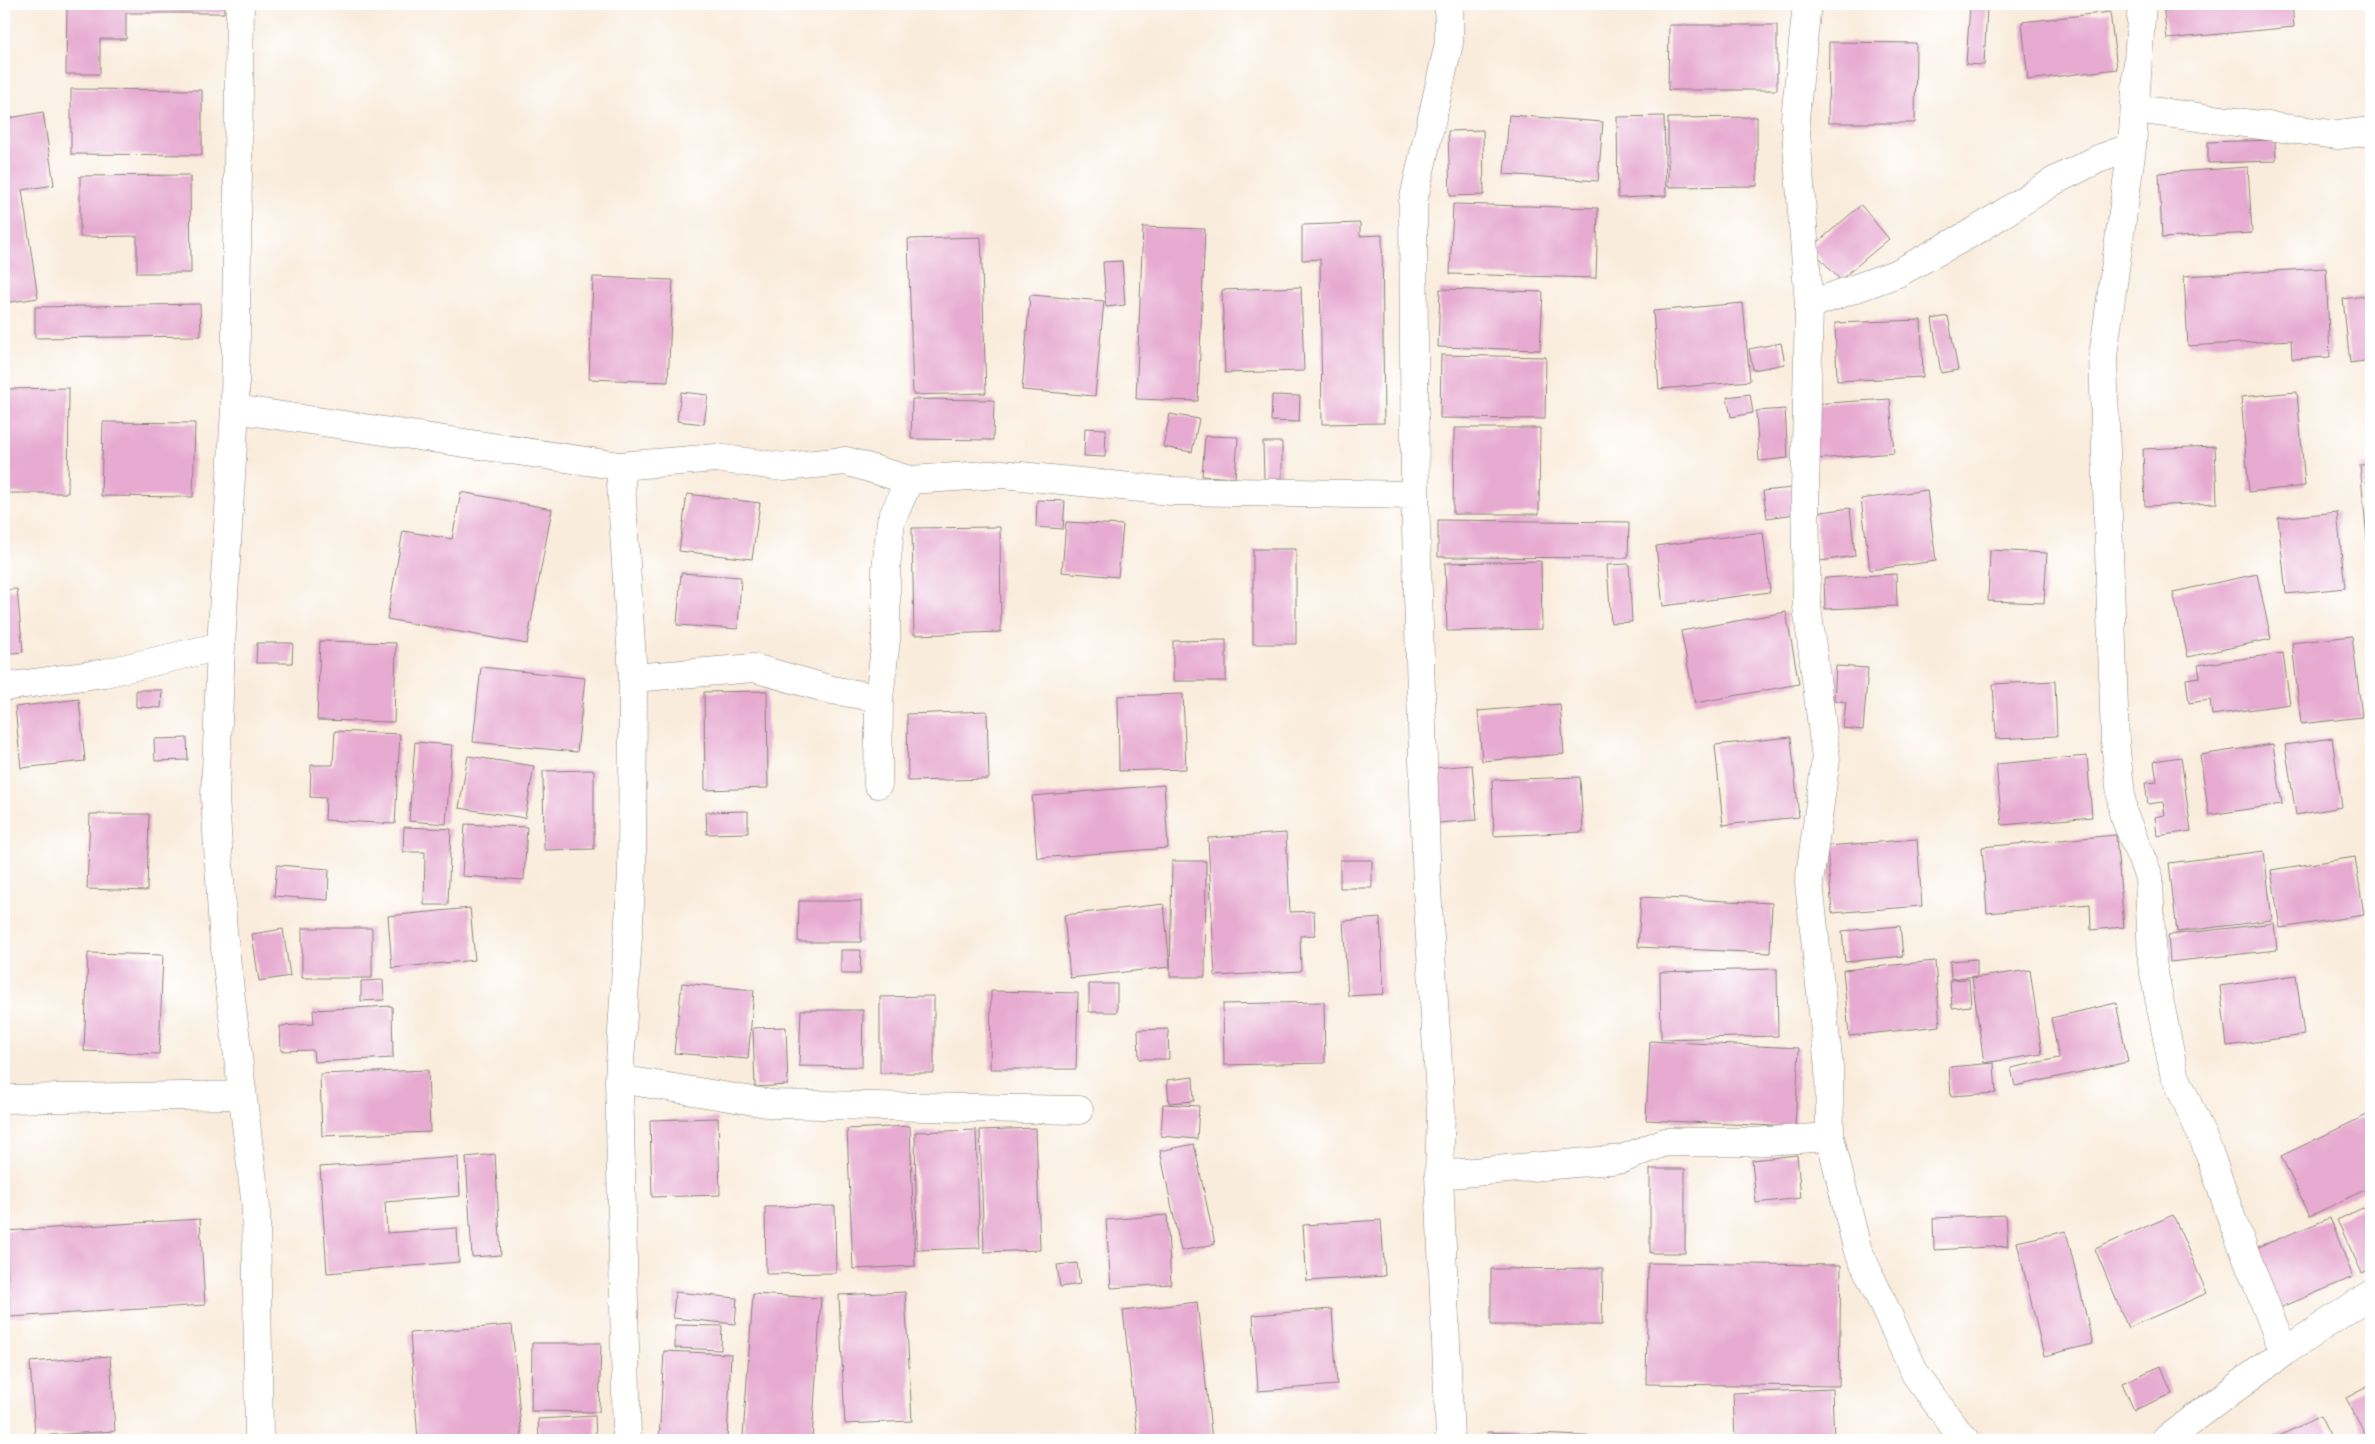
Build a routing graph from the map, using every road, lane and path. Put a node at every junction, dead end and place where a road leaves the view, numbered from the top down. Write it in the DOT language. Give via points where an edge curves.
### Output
graph roads {
  1 [pos="240,4"];
  2 [pos="1449,4"];
  3 [pos="1807,4"];
  4 [pos="2142,4"];
  5 [pos="2135,109"];
  6 [pos="2371,131"];
  7 [pos="2132,147"];
  8 [pos="1809,305"];
  9 [pos="235,409"];
  10 [pos="620,466"];
  11 [pos="909,480"];
  12 [pos="1415,495"];
  13 [pos="221,646"];
  14 [pos="633,678"];
  15 [pos="4,687"];
  16 [pos="879,698"];
  17 [pos="878,784"];
  18 [pos="619,1079"];
  19 [pos="242,1095"];
  20 [pos="4,1099"];
  21 [pos="1079,1110"];
  22 [pos="1830,1138"];
  23 [pos="1439,1175"];
  24 [pos="2371,1294"];
  25 [pos="2284,1352"];
  26 [pos="2170,1439"];
  27 [pos="259,1440"];
  28 [pos="627,1440"];
  29 [pos="1450,1440"];
  30 [pos="1966,1440"];
  1 -- 9 [label="street"];
  2 -- 12 [label="street" via="1448,43 1413,202"];
  3 -- 8 [label="street" via="1795,118"];
  4 -- 5 [label="street"];
  5 -- 6 [label="street" via="2338,134"];
  5 -- 7 [label="street"];
  7 -- 8 [label="street" via="2098,159 2054,181 1977,230 1898,272"];
  7 -- 25 [label="street" via="2103,356 2115,742 2123,814 2149,877 2152,963 2174,1073 2209,1152"];
  8 -- 22 [label="street" via="1805,495 1807,606 1826,759 1809,883 1829,1068"];
  9 -- 10 [label="street"];
  9 -- 13 [label="street"];
  10 -- 11 [label="street" via="716,458 784,467 846,461"];
  10 -- 14 [label="street"];
  11 -- 12 [label="street" via="1002,474 1171,491"];
  11 -- 16 [label="street" via="891,521 886,568 886,639"];
  12 -- 23 [label="street" via="1426,890 1442,1112"];
  13 -- 15 [label="street" via="105,673"];
  13 -- 19 [label="street" via="215,798 223,932"];
  14 -- 16 [label="street" via="754,668 832,690"];
  14 -- 18 [label="street" via="632,873"];
  16 -- 17 [label="street"];
  18 -- 21 [label="street" via="772,1104"];
  18 -- 28 [label="street"];
  19 -- 20 [label="street"];
  19 -- 27 [label="street" via="256,1207"];
  22 -- 23 [label="street" via="1665,1142 1622,1159"];
  22 -- 30 [label="street" via="1856,1248 1916,1375"];
  23 -- 29 [label="street"];
  24 -- 25 [label="street"];
  25 -- 26 [label="street"];
}
